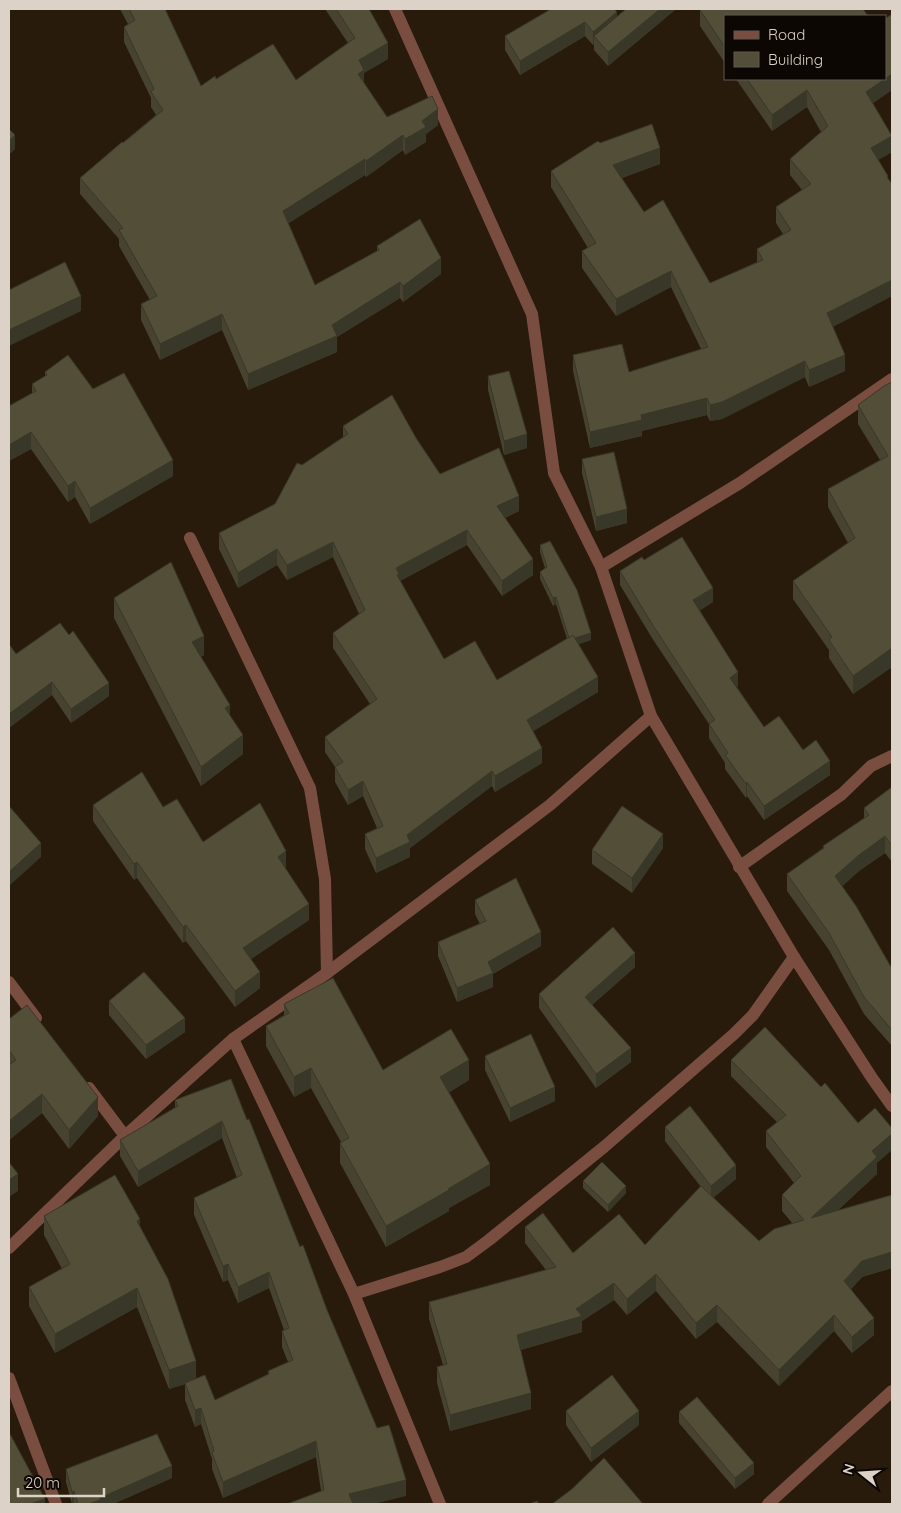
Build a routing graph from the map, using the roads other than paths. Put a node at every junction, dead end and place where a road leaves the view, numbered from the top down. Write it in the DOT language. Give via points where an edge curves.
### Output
graph roads {
  1 [pos="395,9"];
  2 [pos="892,379"];
  3 [pos="190,538"];
  4 [pos="601,567"];
  5 [pos="651,716"];
  6 [pos="892,756"];
  7 [pos="739,867"];
  8 [pos="794,957"];
  9 [pos="327,973"];
  10 [pos="9,982"];
  11 [pos="44,1028"];
  12 [pos="233,1038"];
  13 [pos="79,1074"];
  14 [pos="892,1106"];
  15 [pos="125,1136"];
  16 [pos="9,1248"];
  17 [pos="354,1294"];
  18 [pos="9,1378"];
  19 [pos="892,1391"];
  20 [pos="56,1504"];
  21 [pos="440,1504"];
  22 [pos="768,1504"];
  1 -- 4 [label="street" via="532,314 554,473"];
  2 -- 4 [label="street" via="740,483"];
  3 -- 9 [label="street" via="310,788 325,879"];
  4 -- 5 [label="street"];
  5 -- 7 [label="street"];
  5 -- 9 [label="street" via="550,805"];
  6 -- 7 [label="street" via="871,766 842,794"];
  7 -- 8 [label="street"];
  8 -- 14 [label="street"];
  8 -- 17 [label="street" via="753,1015 734,1034 604,1147 489,1240 466,1257"];
  9 -- 12 [label="street"];
  10 -- 11 [label="street"];
  12 -- 15 [label="street"];
  12 -- 17 [label="street"];
  13 -- 15 [label="street"];
  15 -- 16 [label="street"];
  17 -- 21 [label="street"];
  18 -- 20 [label="street"];
  19 -- 22 [label="street"];
}
